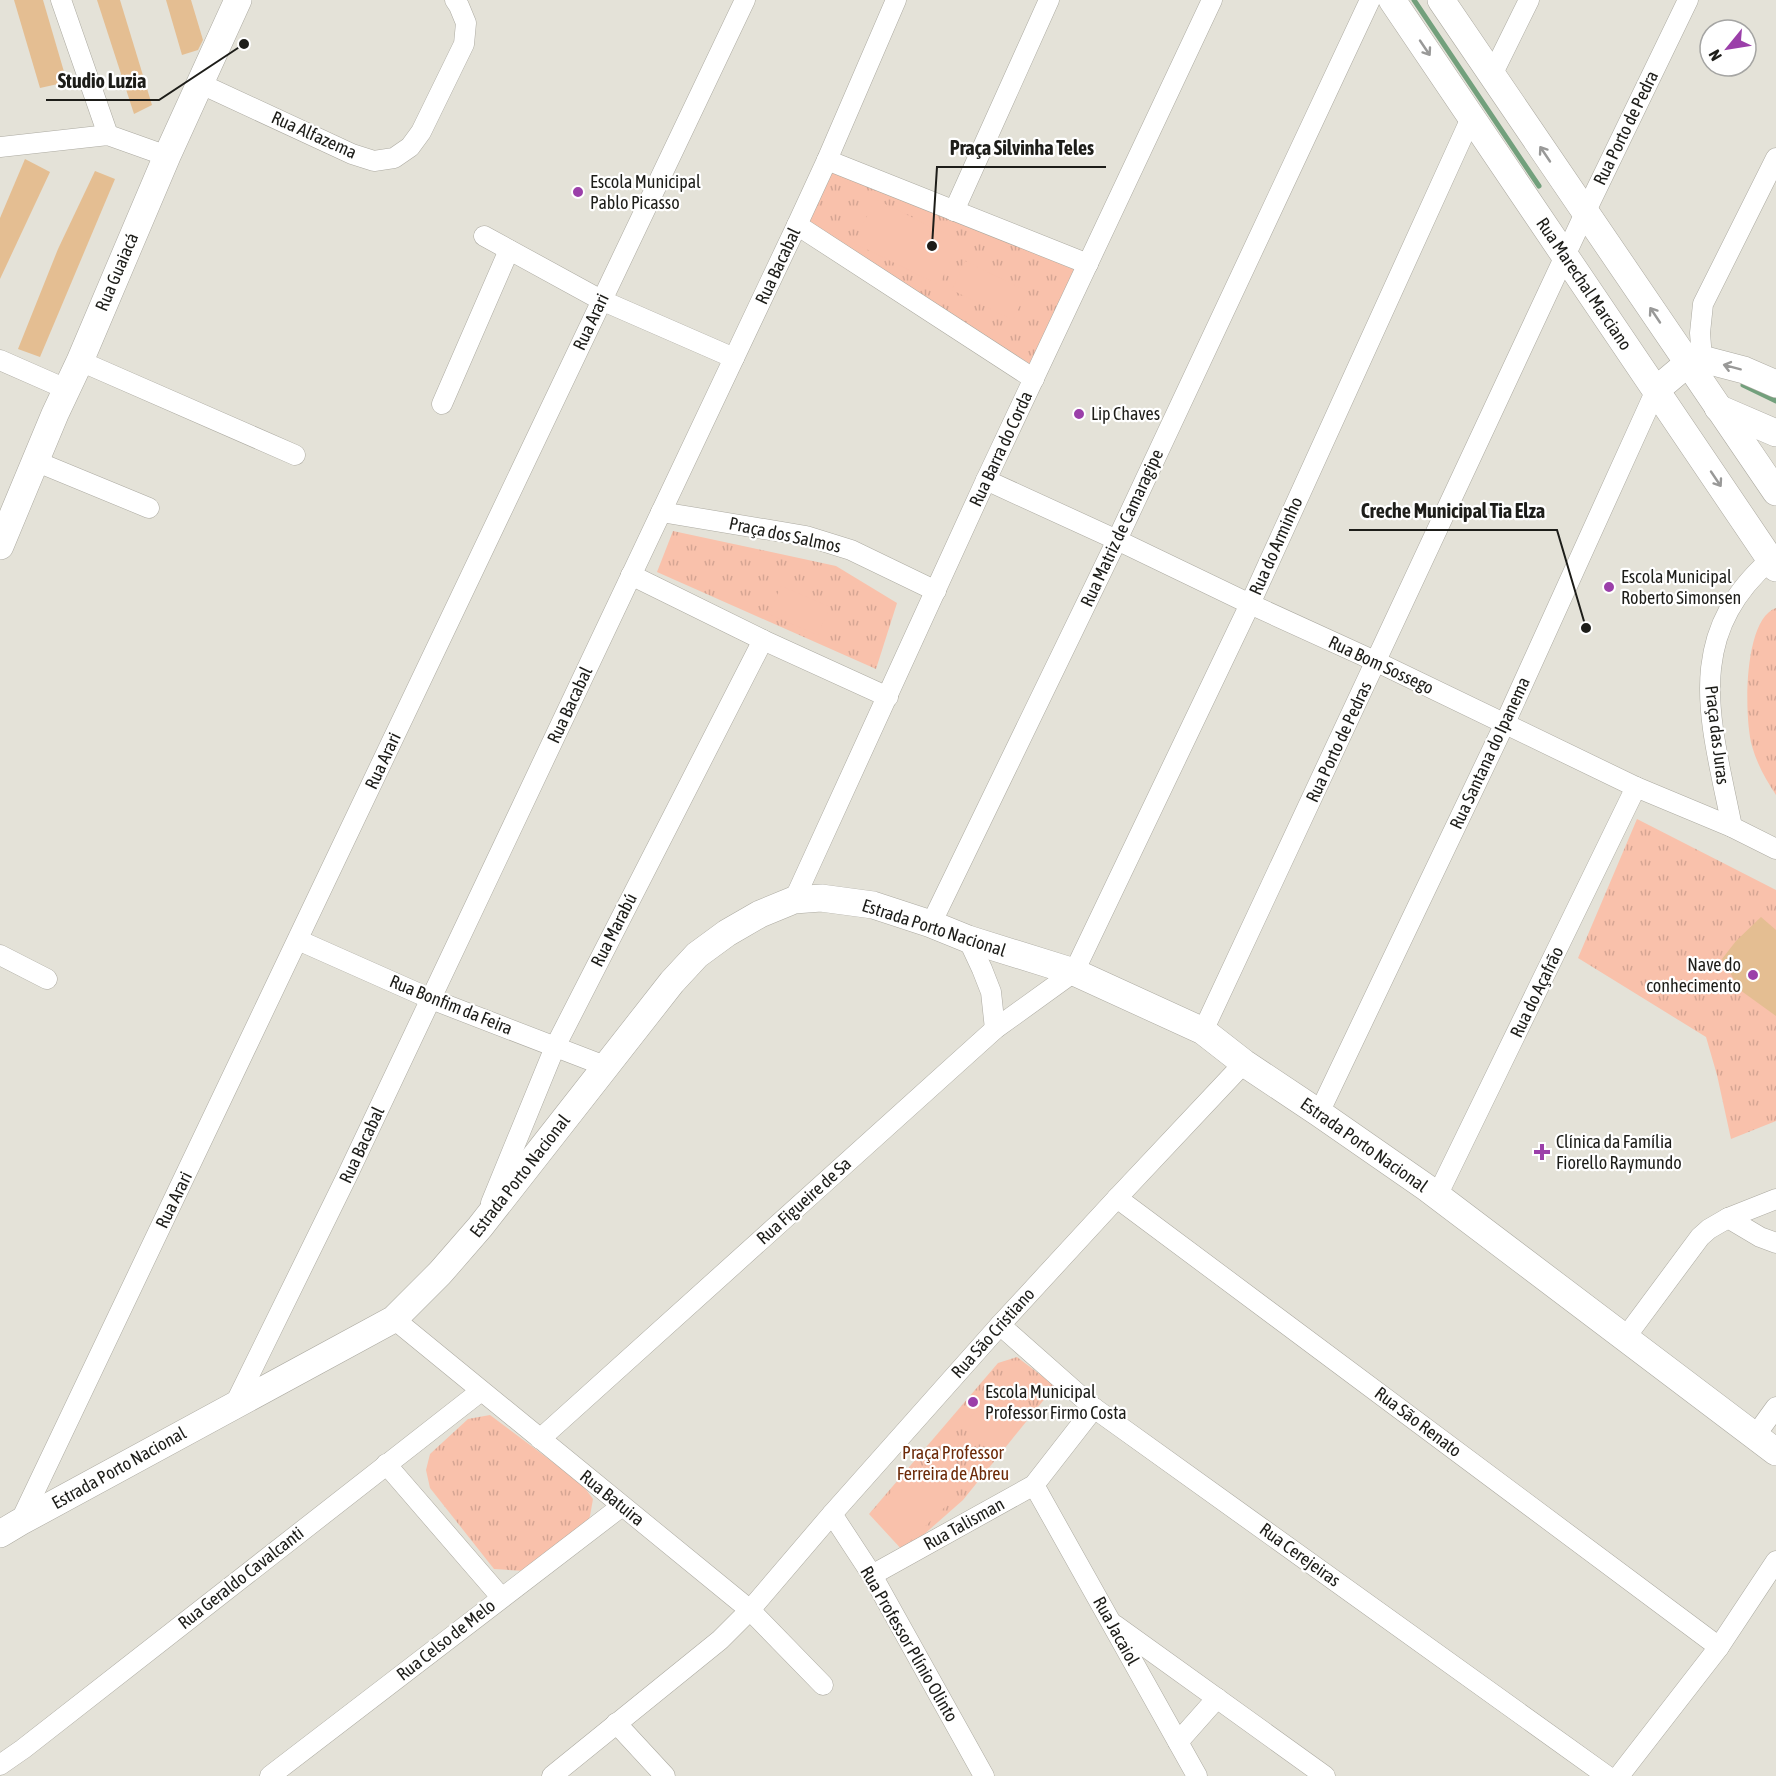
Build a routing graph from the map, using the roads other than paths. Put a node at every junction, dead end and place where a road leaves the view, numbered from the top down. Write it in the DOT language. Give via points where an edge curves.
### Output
graph roads {
  1 [pos="61,0"];
  2 [pos="455,0"];
  3 [pos="744,0"];
  4 [pos="896,0"];
  5 [pos="1049,0"];
  6 [pos="1212,0"];
  7 [pos="1370,0"];
  8 [pos="1392,0"];
  9 [pos="1441,0"];
  10 [pos="1529,0"];
  11 [pos="1688,0"];
  12 [pos="235,2"];
  13 [pos="1492,75"];
  14 [pos="201,84"];
  15 [pos="1471,118"];
  16 [pos="108,135"];
  17 [pos="0,147"];
  18 [pos="167,156"];
  19 [pos="1776,158"];
  20 [pos="827,160"];
  21 [pos="954,210"];
  22 [pos="1585,213"];
  23 [pos="797,225"];
  24 [pos="484,236"];
  25 [pos="509,250"];
  26 [pos="1566,257"];
  27 [pos="1088,264"];
  28 [pos="602,300"];
  29 [pos="734,358"];
  30 [pos="0,360"];
  31 [pos="80,361"];
  32 [pos="1695,361"];
  33 [pos="1034,379"];
  34 [pos="1776,384"];
  35 [pos="66,389"];
  36 [pos="1656,390"];
  37 [pos="442,404"];
  38 [pos="1718,408"];
  39 [pos="1683,431"];
  40 [pos="1776,434"];
  41 [pos="295,455"];
  42 [pos="35,461"];
  43 [pos="986,480"];
  44 [pos="1776,492"];
  45 [pos="149,508"];
  46 [pos="661,512"];
  47 [pos="1117,540"];
  48 [pos="0,546"];
  49 [pos="1774,561"];
  50 [pos="631,575"];
  51 [pos="936,591"];
  52 [pos="1250,604"];
  53 [pos="763,640"];
  54 [pos="1377,662"];
  55 [pos="888,697"];
  56 [pos="1505,723"];
  57 [pos="1636,787"];
  58 [pos="1732,827"];
  59 [pos="1776,849"];
  60 [pos="794,900"];
  61 [pos="931,924"];
  62 [pos="968,939"];
  63 [pos="298,940"];
  64 [pos="0,955"];
  65 [pos="1074,972"];
  66 [pos="47,979"];
  67 [pos="431,999"];
  68 [pos="995,1029"];
  69 [pos="1203,1031"];
  70 [pos="555,1047"];
  71 [pos="1244,1064"];
  72 [pos="605,1066"];
  73 [pos="1319,1113"];
  74 [pos="1437,1196"];
  75 [pos="1117,1198"];
  76 [pos="1776,1199"];
  77 [pos="1728,1218"];
  78 [pos="480,1227"];
  79 [pos="1776,1243"];
  80 [pos="394,1319"];
  81 [pos="1000,1325"];
  82 [pos="1625,1338"];
  83 [pos="481,1391"];
  84 [pos="234,1406"];
  85 [pos="1776,1407"];
  86 [pos="1094,1408"];
  87 [pos="540,1439"];
  88 [pos="1766,1444"];
  89 [pos="386,1464"];
  90 [pos="1034,1485"];
  91 [pos="622,1506"];
  92 [pos="832,1514"];
  93 [pos="10,1528"];
  94 [pos="1776,1561"];
  95 [pos="872,1575"];
  96 [pos="501,1597"];
  97 [pos="750,1610"];
  98 [pos="1110,1621"];
  99 [pos="1719,1647"];
  100 [pos="823,1685"];
  101 [pos="1217,1698"];
  102 [pos="616,1723"];
  103 [pos="1178,1742"];
  104 [pos="0,1765"];
  105 [pos="270,1776"];
  106 [pos="552,1776"];
  107 [pos="665,1776"];
  108 [pos="984,1776"];
  109 [pos="1197,1776"];
  110 [pos="1325,1776"];
  111 [pos="1607,1776"];
  112 [pos="1619,1776"];
  1 -- 16 [label="street"];
  2 -- 14 [label="street, Rua Alfazema" via="466,22 464,44 421,132 410,147 394,158 374,161 352,154"];
  3 -- 28 [label="street, Rua Arari"];
  4 -- 20 [label="street, Rua Bacabal"];
  5 -- 21 [label="street"];
  6 -- 27 [label="street, Rua Barra do Corda"];
  7 -- 47 [label="street, Rua Matriz de Camaragipe"];
  8 -- 15 [label="street, Rua Marechal Marciano, one-way"];
  9 -- 13 [label="street"];
  10 -- 13 [label="street"];
  11 -- 22 [label="street, Rua Porto de Pedra"];
  12 -- 14 [label="street, Rua Guaiacá"];
  22 -- 13 [label="street, one-way"];
  14 -- 18 [label="street, Rua Guaiacá"];
  15 -- 26 [label="street, Rua Marechal Marciano"];
  15 -- 52 [label="street, Rua do Arminho"];
  16 -- 17 [label="street"];
  16 -- 18 [label="street"];
  18 -- 31 [label="street, Rua Guaiacá"];
  19 -- 32 [label="street" via="1703,304"];
  20 -- 21 [label="street"];
  20 -- 23 [label="street, Rua Bacabal"];
  21 -- 27 [label="street"];
  22 -- 26 [label="street, Rua Porto de Pedra"];
  32 -- 22 [label="street, one-way"];
  23 -- 29 [label="street, Rua Bacabal"];
  23 -- 33 [label="street"];
  24 -- 25 [label="street"];
  25 -- 28 [label="street"];
  25 -- 37 [label="street"];
  26 -- 36 [label="street, Rua Marechal Marciano"];
  26 -- 54 [label="street, Rua Porto de Pedras"];
  27 -- 33 [label="street, Rua Barra do Corda"];
  28 -- 29 [label="street"];
  28 -- 63 [label="street, Rua Arari"];
  29 -- 46 [label="street, Rua Bacabal"];
  30 -- 35 [label="street"];
  31 -- 35 [label="street, Rua Guaiacá"];
  31 -- 41 [label="street"];
  34 -- 32 [label="street, one-way" via="1743,370"];
  32 -- 36 [label="street"];
  32 -- 38 [label="street"];
  33 -- 43 [label="street, Rua Barra do Corda"];
  35 -- 42 [label="street, Rua Guaiacá"];
  36 -- 39 [label="street, Rua Marechal Marciano"];
  36 -- 56 [label="street, Rua Santana do Ipanema"];
  38 -- 39 [label="street"];
  38 -- 40 [label="street"];
  38 -- 44 [label="street"];
  39 -- 49 [label="street, Rua Marechal Marciano, one-way"];
  42 -- 45 [label="street"];
  42 -- 48 [label="street, Rua Guaiacá"];
  43 -- 47 [label="street, Rua Bom Sossego"];
  43 -- 51 [label="street, Rua Barra do Corda"];
  46 -- 50 [label="street, Rua Bacabal"];
  46 -- 51 [label="street, Praça dos Salmos" via="806,536 851,550"];
  47 -- 52 [label="street, Rua Bom Sossego"];
  47 -- 61 [label="street, Rua Matriz de Camaragipe"];
  49 -- 58 [label="street, Praça das Juras" via="1737,595 1713,650 1710,709"];
  50 -- 53 [label="street"];
  50 -- 67 [label="street, Rua Bacabal"];
  51 -- 55 [label="street, Rua Barra do Corda"];
  52 -- 54 [label="street, Rua Bom Sossego"];
  52 -- 65 [label="street, Rua do Arminho"];
  53 -- 55 [label="street"];
  53 -- 70 [label="street, Rua Marabú"];
  54 -- 56 [label="street, Rua Bom Sossego"];
  54 -- 69 [label="street, Rua Porto de Pedras"];
  55 -- 60 [label="street, Rua Barra do Corda"];
  56 -- 57 [label="street, Rua Bom Sossego"];
  56 -- 73 [label="street, Rua Santana do Ipanema"];
  57 -- 58 [label="street, Rua Bom Sossego"];
  57 -- 74 [label="street, Rua do Açafrão"];
  58 -- 59 [label="street, Rua Bom Sossego"];
  60 -- 61 [label="street, Estrada Porto Nacional" via="821,898 873,905"];
  60 -- 72 [label="street, Estrada Porto Nacional" via="760,914 697,955"];
  61 -- 62 [label="street, Estrada Porto Nacional"];
  62 -- 65 [label="street, Estrada Porto Nacional"];
  62 -- 68 [label="street" via="991,992"];
  63 -- 67 [label="street, Rua Bonfim da Feira"];
  63 -- 93 [label="street, Rua Arari"];
  64 -- 66 [label="street"];
  65 -- 68 [label="street, Rua Figueire de Sa"];
  65 -- 69 [label="street, Estrada Porto Nacional"];
  67 -- 70 [label="street, Rua Bonfim da Feira"];
  67 -- 84 [label="street, Rua Bacabal"];
  68 -- 87 [label="street, Rua Figueire de Sa"];
  69 -- 71 [label="street, Estrada Porto Nacional"];
  70 -- 72 [label="street, Rua Bonfim da Feira"];
  70 -- 78 [label="street, Rua Marabú"];
  71 -- 73 [label="street, Estrada Porto Nacional"];
  71 -- 75 [label="street, Rua São Cristiano"];
  72 -- 78 [label="street, Estrada Porto Nacional"];
  73 -- 74 [label="street, Estrada Porto Nacional"];
  74 -- 82 [label="street, Estrada Porto Nacional"];
  75 -- 81 [label="street, Rua São Cristiano"];
  75 -- 99 [label="street, Rua São Renato"];
  76 -- 77 [label="street"];
  77 -- 79 [label="street"];
  77 -- 82 [label="street" via="1700,1237"];
  78 -- 80 [label="street, Estrada Porto Nacional"];
  80 -- 83 [label="street, Rua Batuira"];
  80 -- 84 [label="street, Estrada Porto Nacional"];
  81 -- 86 [label="street, Rua Cerejeiras"];
  81 -- 92 [label="street, Rua São Cristiano"];
  82 -- 88 [label="street, Estrada Porto Nacional"];
  83 -- 87 [label="street, Rua Batuira"];
  83 -- 89 [label="street, Rua Geraldo Cavalcanti"];
  84 -- 93 [label="street, Estrada Porto Nacional"];
  85 -- 88 [label="street"];
  86 -- 90 [label="street, Rua Talisman"];
  86 -- 111 [label="street, Rua Cerejeiras"];
  87 -- 91 [label="street, Rua Batuira"];
  89 -- 96 [label="street"];
  89 -- 104 [label="street, Rua Geraldo Cavalcanti"];
  90 -- 95 [label="street, Rua Talisman"];
  90 -- 98 [label="street, Rua Jacaiol"];
  91 -- 96 [label="street, Rua Celso de Melo"];
  91 -- 97 [label="street, Rua Batuira"];
  92 -- 95 [label="street, Rua Professor Plínio Olinto"];
  92 -- 97 [label="street, Rua São Cristiano"];
  94 -- 99 [label="street"];
  95 -- 108 [label="street, Rua Professor Plínio Olinto"];
  96 -- 105 [label="street, Rua Celso de Melo"];
  97 -- 100 [label="street, Rua Batuira"];
  97 -- 102 [label="street, Rua São Cristiano" via="720,1640"];
  98 -- 101 [label="street"];
  98 -- 103 [label="street, Rua Jacaiol"];
  99 -- 112 [label="street"];
  101 -- 103 [label="street"];
  101 -- 110 [label="street"];
  102 -- 106 [label="street, Rua São Cristiano"];
  102 -- 107 [label="street"];
  103 -- 109 [label="street, Rua Jacaiol"];
}
